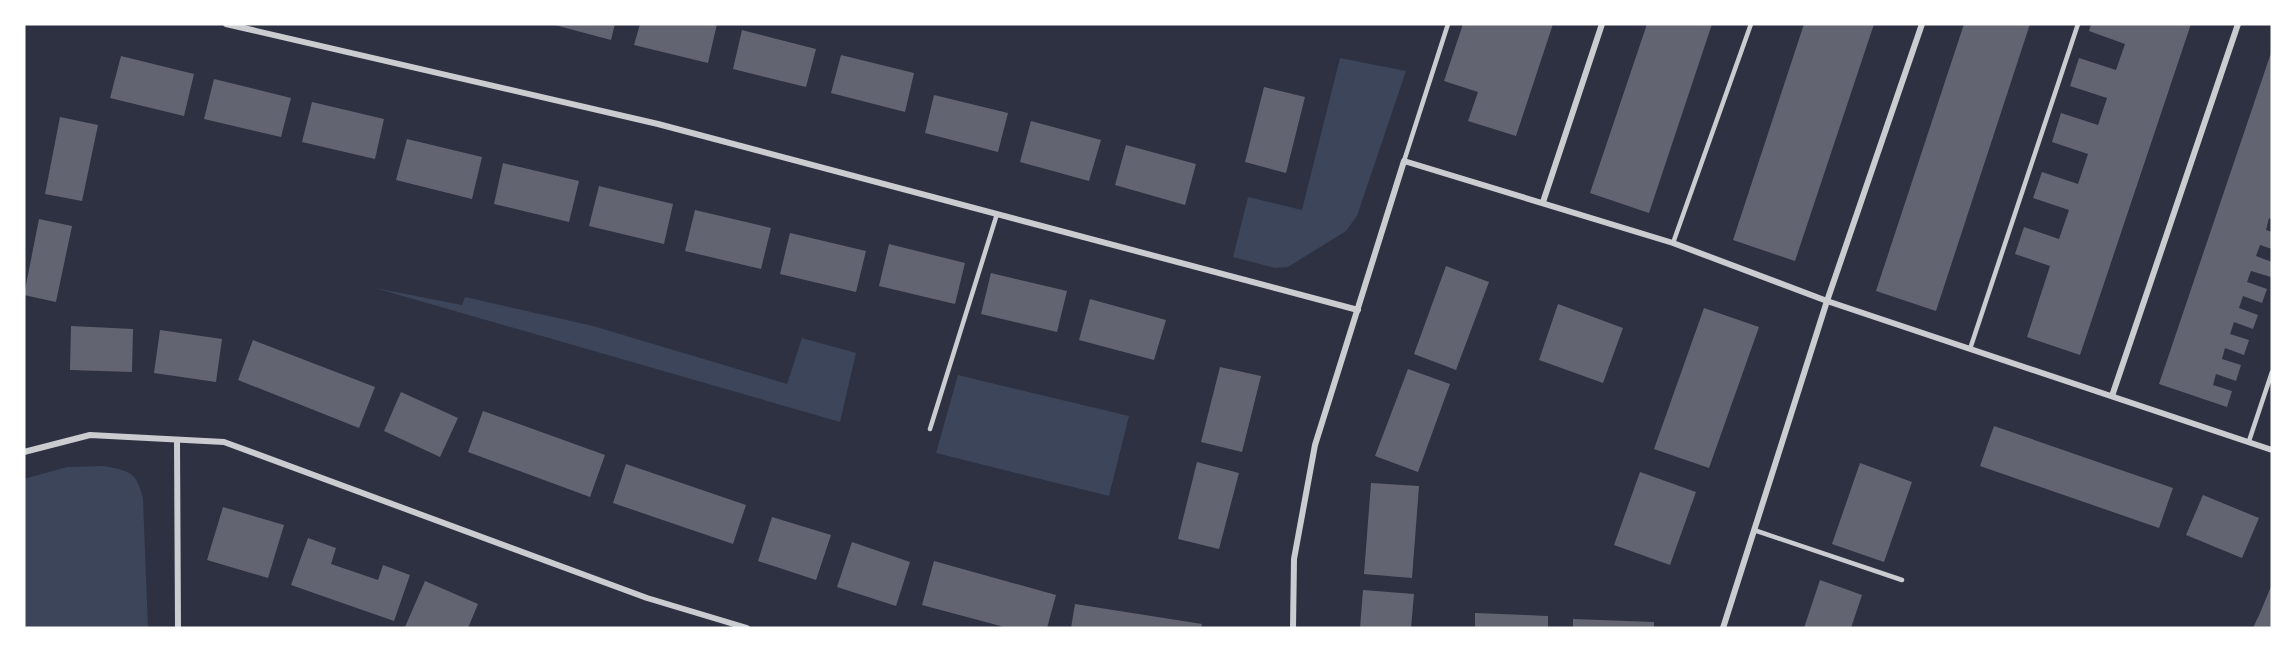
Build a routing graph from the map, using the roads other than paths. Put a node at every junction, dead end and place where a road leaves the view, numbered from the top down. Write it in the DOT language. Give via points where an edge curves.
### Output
graph roads {
  1 [pos="226,24"];
  2 [pos="1448,24"];
  3 [pos="1602,24"];
  4 [pos="1751,24"];
  5 [pos="1922,24"];
  6 [pos="2078,24"];
  7 [pos="2238,24"];
  8 [pos="1404,161"];
  9 [pos="1543,202"];
  10 [pos="997,214"];
  11 [pos="1673,243"];
  12 [pos="1827,301"];
  13 [pos="1358,309"];
  14 [pos="1970,350"];
  15 [pos="2272,372"];
  16 [pos="2112,396"];
  17 [pos="930,429"];
  18 [pos="177,440"];
  19 [pos="2248,441"];
  20 [pos="2272,450"];
  21 [pos="24,452"];
  22 [pos="1754,530"];
  23 [pos="1902,580"];
  24 [pos="178,628"];
  25 [pos="747,628"];
  26 [pos="1293,628"];
  27 [pos="1723,628"];
  1 -- 10 [label="street" via="658,123"];
  2 -- 8 [label="lane"];
  3 -- 9 [label="street"];
  4 -- 11 [label="lane"];
  5 -- 12 [label="street"];
  6 -- 14 [label="lane"];
  7 -- 16 [label="street"];
  8 -- 9 [label="street"];
  8 -- 13 [label="street"];
  9 -- 11 [label="street"];
  10 -- 13 [label="street"];
  10 -- 17 [label="lane"];
  11 -- 12 [label="street"];
  12 -- 14 [label="street"];
  12 -- 22 [label="street"];
  13 -- 26 [label="street" via="1315,445 1294,559"];
  14 -- 16 [label="street"];
  15 -- 19 [label="lane"];
  16 -- 19 [label="street"];
  18 -- 21 [label="street" via="90,435"];
  18 -- 24 [label="street"];
  18 -- 25 [label="street" via="224,442 647,598"];
  19 -- 20 [label="street"];
  22 -- 23 [label="lane"];
  22 -- 27 [label="street"];
}
